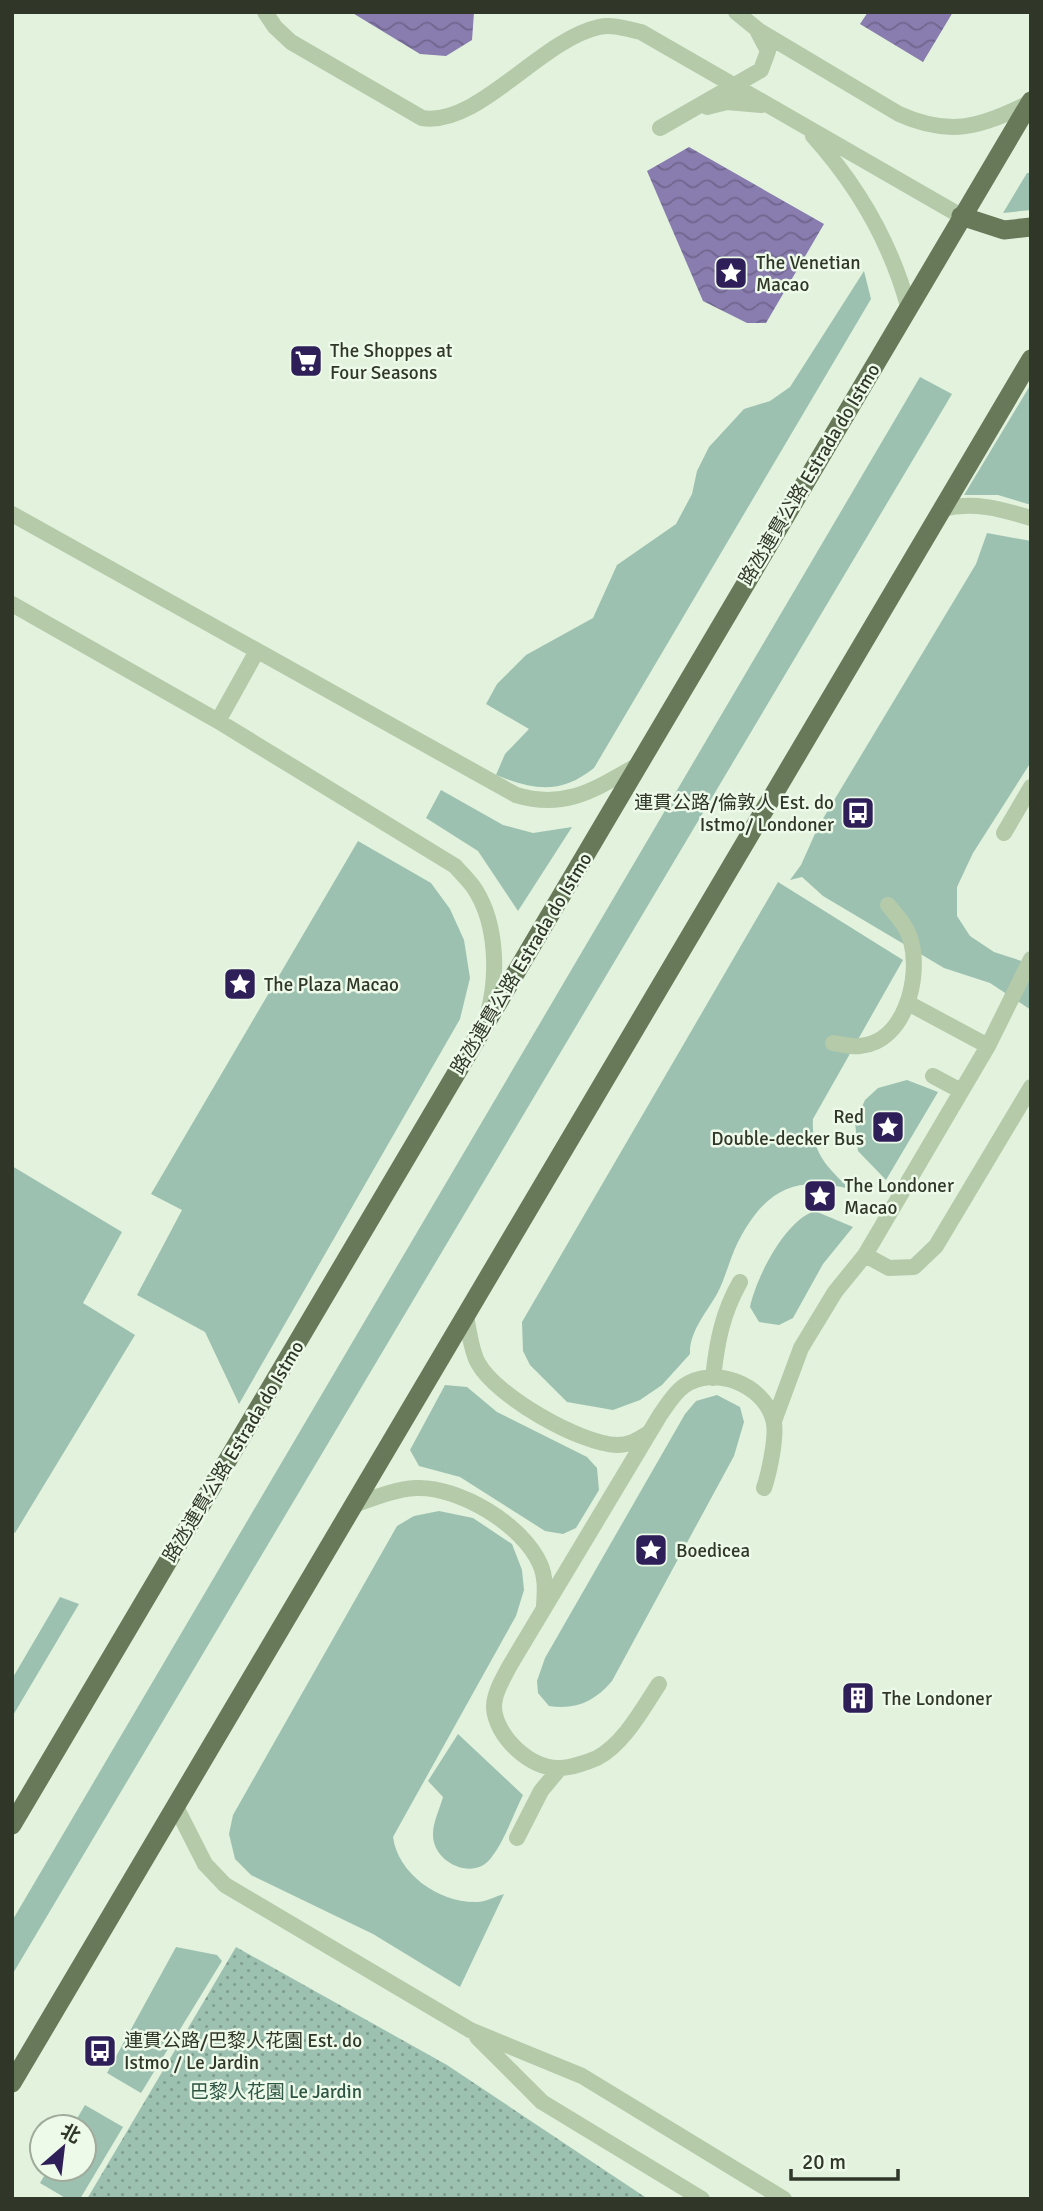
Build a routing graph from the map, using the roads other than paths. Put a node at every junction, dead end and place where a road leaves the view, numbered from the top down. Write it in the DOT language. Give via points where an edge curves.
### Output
graph roads {
  1 [pos="265,12"];
  2 [pos="736,12"];
  3 [pos="758,30"];
  4 [pos="734,86"];
  5 [pos="1030,102"];
  6 [pos="771,107"];
  7 [pos="684,114"];
  8 [pos="804,126"];
  9 [pos="660,128"];
  10 [pos="961,216"];
  11 [pos="1031,227"];
  12 [pos="908,306"];
  13 [pos="1031,359"];
  14 [pos="942,509"];
  15 [pos="14,516"];
  16 [pos="1031,518"];
  17 [pos="12,604"];
  18 [pos="257,651"];
  19 [pos="218,722"];
  20 [pos="638,765"];
  21 [pos="1031,787"];
  22 [pos="1004,833"];
  23 [pos="888,905"];
  24 [pos="1031,959"];
  25 [pos="908,1003"];
  26 [pos="486,1023"];
  27 [pos="833,1042"];
  28 [pos="988,1046"];
  29 [pos="933,1076"];
  30 [pos="1031,1087"];
  31 [pos="961,1091"];
  32 [pos="866,1255"];
  33 [pos="740,1282"];
  34 [pos="466,1316"];
  35 [pos="713,1378"];
  36 [pos="774,1421"];
  37 [pos="650,1432"];
  38 [pos="764,1488"];
  39 [pos="354,1505"];
  40 [pos="544,1609"];
  41 [pos="659,1684"];
  42 [pos="560,1769"];
  43 [pos="176,1807"];
  44 [pos="12,1825"];
  45 [pos="517,1838"];
  46 [pos="470,2030"];
  47 [pos="12,2084"];
  48 [pos="702,2199"];
  49 [pos="784,2199"];
  1 -- 4 [label="lane" via="291,42 422,118 450,117 569,38 600,27 641,32"];
  2 -- 3 [label="lane"];
  3 -- 4 [label="lane" via="768,51 766,60 761,70"];
  3 -- 5 [label="lane" via="920,123 956,128 988,123"];
  4 -- 6 [label="lane"];
  4 -- 7 [label="lane"];
  5 -- 10 [label="main road, 路氹連貫公路 Estrada do Istmo"];
  6 -- 7 [label="lane" via="727,102"];
  6 -- 8 [label="lane"];
  7 -- 9 [label="lane"];
  8 -- 10 [label="lane"];
  8 -- 12 [label="lane" via="855,188 879,228 898,269"];
  10 -- 11 [label="main road" via="1004,230"];
  10 -- 12 [label="main road, 路氹連貫公路 Estrada do Istmo"];
  12 -- 20 [label="main road, 路氹連貫公路 Estrada do Istmo"];
  13 -- 14 [label="main road"];
  14 -- 16 [label="lane" via="984,505"];
  14 -- 34 [label="main road"];
  15 -- 18 [label="lane"];
  17 -- 19 [label="lane"];
  18 -- 19 [label="lane"];
  18 -- 20 [label="lane" via="516,795 535,801 567,800"];
  19 -- 26 [label="lane" via="455,866 476,889 489,919 493,948 493,996"];
  20 -- 26 [label="main road, 路氹連貫公路 Estrada do Istmo"];
  21 -- 22 [label="lane"];
  23 -- 25 [label="lane" via="904,923 911,941 913,988"];
  24 -- 28 [label="lane"];
  25 -- 27 [label="lane" via="885,1037 861,1046"];
  25 -- 28 [label="lane"];
  26 -- 44 [label="main road, 路氹連貫公路 Estrada do Istmo"];
  28 -- 31 [label="lane"];
  29 -- 31 [label="lane"];
  30 -- 32 [label="lane" via="936,1246 914,1267 889,1268"];
  31 -- 32 [label="lane"];
  32 -- 36 [label="lane" via="835,1292 801,1348"];
  33 -- 35 [label="lane" via="718,1336"];
  34 -- 37 [label="lane" via="478,1364 520,1402 571,1432 614,1445 634,1443"];
  34 -- 39 [label="main road"];
  35 -- 36 [label="lane" via="736,1381 752,1391 766,1404"];
  35 -- 37 [label="lane" via="703,1377 683,1386"];
  36 -- 38 [label="lane"];
  37 -- 40 [label="lane"];
  39 -- 40 [label="lane" via="416,1488 462,1497 484,1509 517,1531 540,1563"];
  39 -- 43 [label="main road"];
  40 -- 42 [label="lane" via="499,1688 495,1716 515,1748 542,1766"];
  41 -- 42 [label="lane" via="633,1723 598,1758"];
  42 -- 45 [label="lane" via="541,1791"];
  43 -- 46 [label="lane" via="205,1864 225,1885"];
  43 -- 47 [label="main road"];
  46 -- 48 [label="lane" via="542,2102"];
  46 -- 49 [label="lane" via="582,2076"];
}
